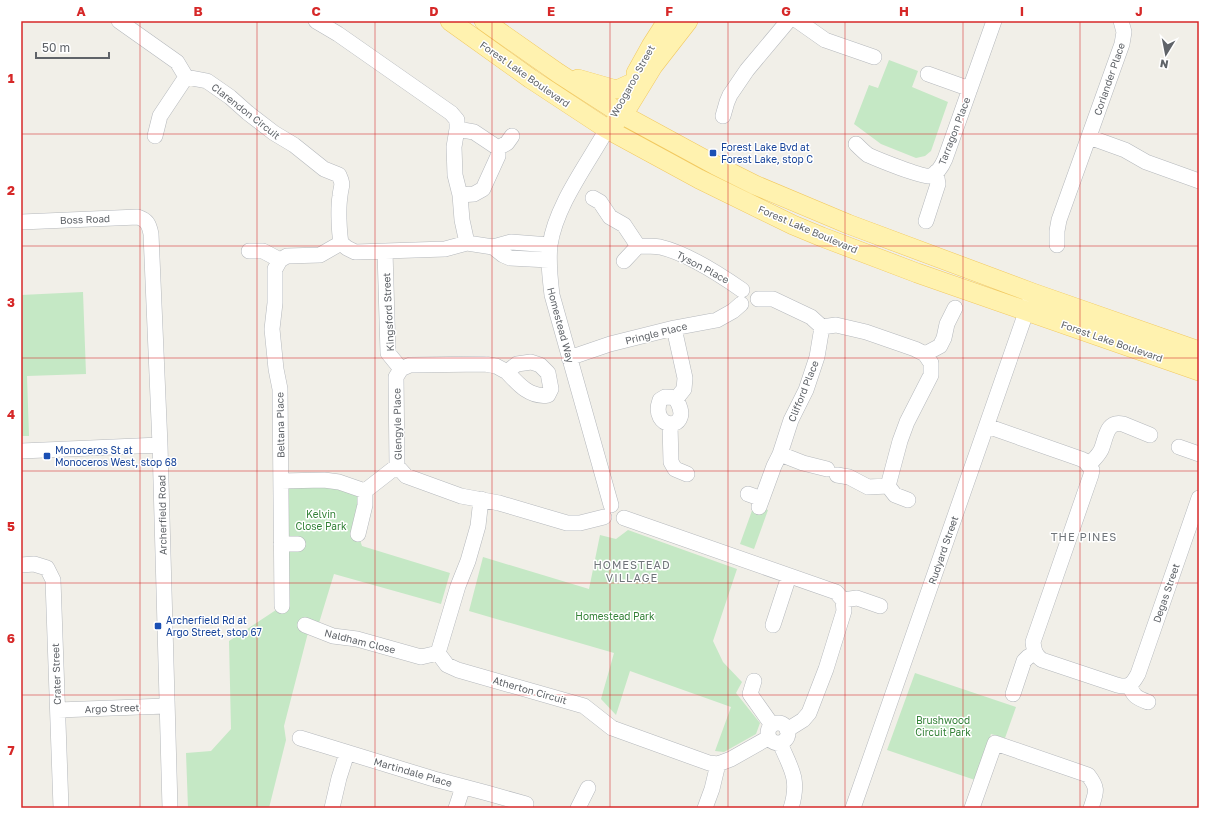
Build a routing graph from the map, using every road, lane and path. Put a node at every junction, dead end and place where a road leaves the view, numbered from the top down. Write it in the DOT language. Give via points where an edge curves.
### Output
graph roads {
  1 [pos="119,21"];
  2 [pos="316,21"];
  3 [pos="450,21"];
  4 [pos="484,21"];
  5 [pos="667,21"];
  6 [pos="688,21"];
  7 [pos="788,21"];
  8 [pos="798,21"];
  9 [pos="994,21"];
  10 [pos="1121,21"];
  11 [pos="874,57"];
  12 [pos="653,66"];
  13 [pos="558,74"];
  14 [pos="928,74"];
  15 [pos="186,77"];
  16 [pos="630,84"];
  17 [pos="970,89"];
  18 [pos="619,113"];
  19 [pos="723,116"];
  20 [pos="643,127"];
  21 [pos="457,129"];
  22 [pos="607,129"];
  23 [pos="155,136"];
  24 [pos="512,136"];
  25 [pos="1089,137"];
  26 [pos="856,144"];
  27 [pos="498,148"];
  28 [pos="936,172"];
  29 [pos="1199,181"];
  30 [pos="460,195"];
  31 [pos="593,198"];
  32 [pos="926,221"];
  33 [pos="21,222"];
  34 [pos="147,222"];
  35 [pos="341,243"];
  36 [pos="466,243"];
  37 [pos="1057,244"];
  38 [pos="550,245"];
  39 [pos="638,246"];
  40 [pos="493,247"];
  41 [pos="249,251"];
  42 [pos="385,251"];
  43 [pos="280,260"];
  44 [pos="549,260"];
  45 [pos="624,261"];
  46 [pos="1033,293"];
  47 [pos="742,297"];
  48 [pos="955,308"];
  49 [pos="1027,311"];
  50 [pos="822,327"];
  51 [pos="674,328"];
  52 [pos="1199,351"];
  53 [pos="925,354"];
  54 [pos="570,358"];
  55 [pos="401,369"];
  56 [pos="1199,371"];
  57 [pos="507,372"];
  58 [pos="676,399"];
  59 [pos="670,425"];
  60 [pos="987,426"];
  61 [pos="1150,434"];
  62 [pos="160,445"];
  63 [pos="1179,447"];
  64 [pos="21,451"];
  65 [pos="780,454"];
  66 [pos="1199,454"];
  67 [pos="1089,465"];
  68 [pos="397,466"];
  69 [pos="687,474"];
  70 [pos="281,481"];
  71 [pos="888,486"];
  72 [pos="366,491"];
  73 [pos="748,494"];
  74 [pos="1199,498"];
  75 [pos="482,500"];
  76 [pos="908,500"];
  77 [pos="608,511"];
  78 [pos="358,534"];
  79 [pos="281,544"];
  80 [pos="298,544"];
  81 [pos="21,564"];
  82 [pos="789,576"];
  83 [pos="843,600"];
  84 [pos="282,606"];
  85 [pos="880,606"];
  86 [pos="773,625"];
  87 [pos="305,626"];
  88 [pos="438,653"];
  89 [pos="1035,653"];
  90 [pos="754,681"];
  91 [pos="1129,686"];
  92 [pos="1013,694"];
  93 [pos="1148,702"];
  94 [pos="166,706"];
  95 [pos="58,710"];
  96 [pos="773,735"];
  97 [pos="300,738"];
  98 [pos="348,753"];
  99 [pos="718,764"];
  100 [pos="463,787"];
  101 [pos="588,788"];
  102 [pos="526,804"];
  103 [pos="62,808"];
  104 [pos="170,808"];
  105 [pos="332,808"];
  106 [pos="456,808"];
  107 [pos="578,808"];
  108 [pos="705,808"];
  109 [pos="791,808"];
  110 [pos="853,808"];
  111 [pos="972,808"];
  112 [pos="1090,808"];
  1 -- 15 [label="street" via="177,62"];
  2 -- 21 [label="street" via="451,113 457,120"];
  3 -- 22 [label="main road, Forest Lake Boulevard"];
  4 -- 13 [label="main road, Forest Lake Boulevard"];
  5 -- 16 [label="main road, Woogaroo Street"];
  6 -- 12 [label="main road, Woogaroo Street"];
  7 -- 19 [label="street" via="747,70 730,95"];
  8 -- 11 [label="street" via="825,40"];
  9 -- 17 [label="street, Tarragon Place"];
  10 -- 25 [label="street, Coriander Place" via="1124,32 1122,44"];
  12 -- 18 [label="main road, Woogaroo Street"];
  12 -- 20 [label="main road" via="641,110"];
  13 -- 16 [label="main road" via="613,89"];
  13 -- 18 [label="main road, Forest Lake Boulevard"];
  14 -- 17 [label="street, Tarragon Place"];
  15 -- 23 [label="street" via="160,116"];
  15 -- 35 [label="street, Clarendon Circuit" via="207,80 324,169 340,175 343,184 340,196"];
  16 -- 18 [label="main road, Woogaroo Street"];
  17 -- 28 [label="street, Tarragon Place" via="945,159"];
  18 -- 20 [label="main road, Forest Lake Boulevard"];
  18 -- 22 [label="main road, Woogaroo Street"];
  20 -- 46 [label="main road, Forest Lake Boulevard" via="755,185 810,209"];
  21 -- 27 [label="street" via="474,132"];
  21 -- 30 [label="street" via="454,147 455,175"];
  22 -- 38 [label="street, Homestead Way" via="564,203"];
  22 -- 49 [label="main road, Forest Lake Boulevard" via="699,179 822,237"];
  24 -- 27 [label="street" via="507,143"];
  25 -- 29 [label="street" via="1125,150 1146,162"];
  25 -- 37 [label="street, Coriander Place" via="1060,220"];
  26 -- 28 [label="street, Tarragon Place" via="868,154 920,175 931,176"];
  27 -- 30 [label="street" via="498,156 483,189 474,194"];
  28 -- 32 [label="street, Tarragon Place" via="938,184"];
  30 -- 36 [label="street"];
  31 -- 39 [label="street" via="600,202 610,217 624,225"];
  33 -- 34 [label="street, Boss Road" via="138,217"];
  34 -- 62 [label="street, Archerfield Road" via="151,234"];
  35 -- 42 [label="street" via="355,252"];
  35 -- 43 [label="street" via="320,255 287,256"];
  36 -- 40 [label="street"];
  36 -- 42 [label="street" via="445,249"];
  38 -- 40 [label="street" via="511,242"];
  38 -- 44 [label="street, Homestead Way"];
  39 -- 45 [label="street"];
  39 -- 47 [label="street, Tyson Place" via="658,247 676,252 722,276"];
  40 -- 44 [label="street" via="503,256 510,258"];
  41 -- 43 [label="street" via="263,251"];
  42 -- 55 [label="street, Kingsford Street" via="388,353"];
  43 -- 70 [label="street, Beltana Place" via="275,269 272,329 280,389"];
  44 -- 54 [label="street, Homestead Way" via="552,295"];
  46 -- 49 [label="street, Rudyard Street"];
  46 -- 52 [label="main road, Forest Lake Boulevard"];
  47 -- 50 [label="street" via="744,306 752,307 758,299 773,300 810,317"];
  47 -- 51 [label="street, Pringle Place" via="733,311 717,320"];
  48 -- 53 [label="street" via="940,346"];
  49 -- 56 [label="main road, Forest Lake Boulevard"];
  49 -- 60 [label="street, Rudyard Street"];
  50 -- 53 [label="street" via="836,325 866,332"];
  50 -- 65 [label="street, Clifford Place" via="817,357"];
  51 -- 54 [label="street, Pringle Place" via="610,344"];
  51 -- 58 [label="street" via="685,378 684,389"];
  53 -- 71 [label="street" via="931,362 931,375 907,422"];
  54 -- 77 [label="street, Homestead Way"];
  55 -- 57 [label="street" via="410,365 485,364"];
  55 -- 68 [label="street, Glengyle Place" via="396,378"];
  58 -- 59 [label="street" via="682,410 680,418"];
  58 -- 59 [label="street" via="665,397 660,400 657,407 660,417"];
  59 -- 69 [label="street" via="671,462 675,469"];
  60 -- 67 [label="street" via="1081,459"];
  60 -- 110 [label="street, Rudyard Street"];
  61 -- 67 [label="street" via="1123,424 1113,424 1098,455"];
  62 -- 64 [label="street"];
  62 -- 94 [label="street, Archerfield Road"];
  63 -- 66 [label="street"];
  65 -- 71 [label="street" via="849,477 868,487"];
  65 -- 73 [label="street, Clifford Place" via="761,503"];
  67 -- 89 [label="street" via="1091,475 1033,642"];
  68 -- 72 [label="street"];
  68 -- 75 [label="street, Glengyle Place" via="406,476 461,496"];
  70 -- 72 [label="street" via="324,480"];
  70 -- 79 [label="street, Beltana Place"];
  71 -- 76 [label="street" via="896,495"];
  72 -- 78 [label="street"];
  74 -- 91 [label="street, Degas Street" via="1138,674"];
  75 -- 77 [label="street, Glengyle Place" via="567,523 580,523"];
  75 -- 88 [label="street" via="468,561"];
  77 -- 82 [label="street" via="618,505 623,510 624,518"];
  79 -- 80 [label="street"];
  79 -- 84 [label="street, Beltana Place"];
  81 -- 95 [label="street, Crater Street" via="47,568 53,580"];
  82 -- 83 [label="street" via="836,592"];
  82 -- 86 [label="street"];
  83 -- 85 [label="street" via="857,598"];
  83 -- 96 [label="street" via="844,611 809,713 787,730 787,738 784,741"];
  87 -- 88 [label="street, Naldham Close" via="333,636 357,639 421,657"];
  88 -- 99 [label="street, Atherton Circuit" via="447,665 458,670 584,706 612,728"];
  89 -- 91 [label="street" via="1042,660 1117,685"];
  89 -- 92 [label="street" via="1024,661"];
  90 -- 96 [label="street" via="750,694"];
  91 -- 93 [label="street" via="1137,698"];
  94 -- 95 [label="street, Argo Street"];
  94 -- 104 [label="street, Archerfield Road"];
  95 -- 103 [label="street, Crater Street"];
  96 -- 99 [label="street"];
  96 -- 109 [label="street" via="796,785"];
  97 -- 98 [label="street, Martindale Place"];
  98 -- 100 [label="street, Martindale Place"];
  98 -- 105 [label="street"];
  99 -- 108 [label="street"];
  100 -- 102 [label="street, Martindale Place"];
  100 -- 106 [label="street"];
  101 -- 107 [label="street"];
  111 -- 112 [label="street" via="995,743 1088,775 1094,783 1096,793"];
}
